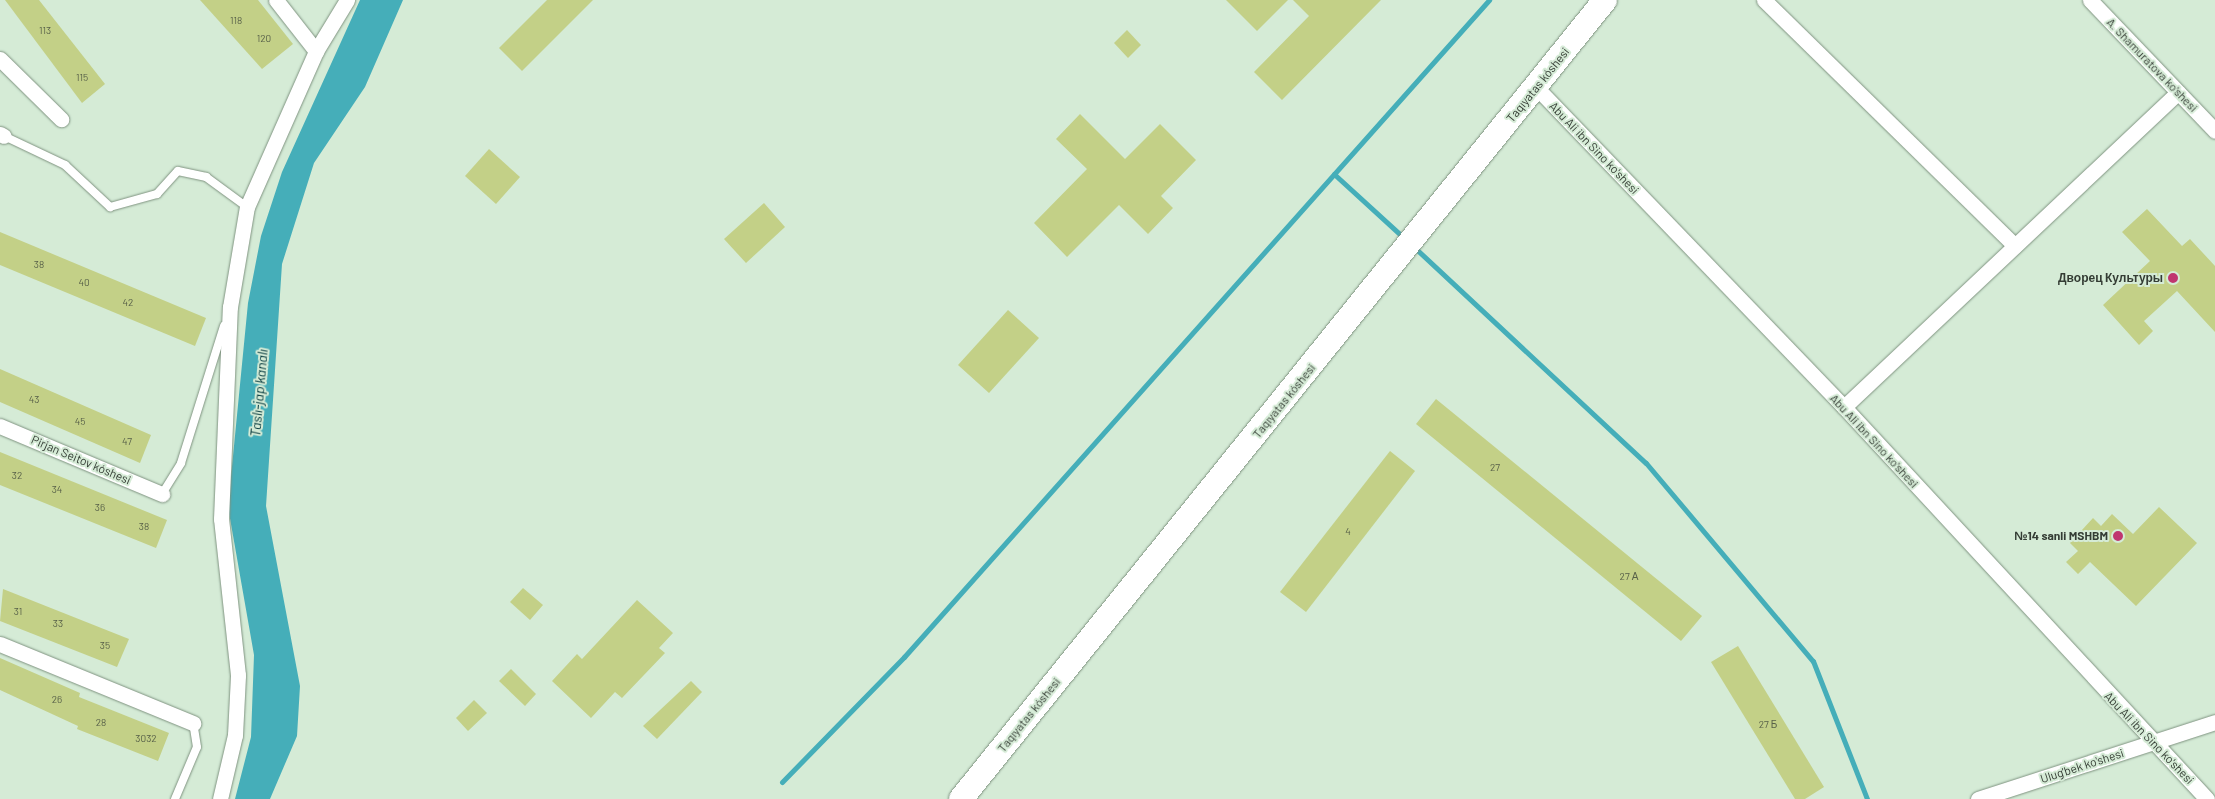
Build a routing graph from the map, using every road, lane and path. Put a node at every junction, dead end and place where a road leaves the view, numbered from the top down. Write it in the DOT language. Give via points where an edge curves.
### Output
graph roads {
  1 [pos="276,0"];
  2 [pos="347,0"];
  3 [pos="1605,0"];
  4 [pos="1764,0"];
  5 [pos="2090,0"];
  6 [pos="316,51"];
  7 [pos="0,59"];
  8 [pos="1536,87"];
  9 [pos="2178,92"];
  10 [pos="61,119"];
  11 [pos="2215,131"];
  12 [pos="2,135"];
  13 [pos="247,207"];
  14 [pos="2015,246"];
  15 [pos="230,308"];
  16 [pos="1844,407"];
  17 [pos="0,426"];
  18 [pos="162,494"];
  19 [pos="0,644"];
  20 [pos="2215,722"];
  21 [pos="194,723"];
  22 [pos="2152,743"];
  23 [pos="175,799"];
  24 [pos="220,799"];
  25 [pos="961,799"];
  26 [pos="1978,799"];
  27 [pos="2207,799"];
  1 -- 6 [label="street"];
  2 -- 6 [label="street"];
  3 -- 8 [label="main road, Taqıyatas kóshesi"];
  4 -- 14 [label="street"];
  5 -- 9 [label="street, A. Shamuratova ko'shesi"];
  6 -- 13 [label="street"];
  7 -- 10 [label="street"];
  8 -- 16 [label="street, Abu Ali ibn Sino ko'shesi"];
  8 -- 25 [label="main road, Taqıyatas kóshesi"];
  9 -- 11 [label="street, A. Shamuratova ko'shesi"];
  9 -- 14 [label="street"];
  12 -- 13 [label="lane" via="65,165 110,207 157,194 178,171 206,177"];
  13 -- 15 [label="street"];
  14 -- 16 [label="street"];
  15 -- 18 [label="lane" via="181,463"];
  15 -- 24 [label="street" via="221,519 238,675 235,734"];
  16 -- 22 [label="street, Abu Ali ibn Sino ko'shesi"];
  17 -- 18 [label="street, Pirjan Seitov kóshesi"];
  19 -- 21 [label="street"];
  20 -- 22 [label="street, Ulug'bek ko'shesi"];
  21 -- 23 [label="lane" via="197,746"];
  22 -- 26 [label="street, Ulug'bek ko'shesi"];
  22 -- 27 [label="street, Abu Ali ibn Sino ko'shesi"];
}
